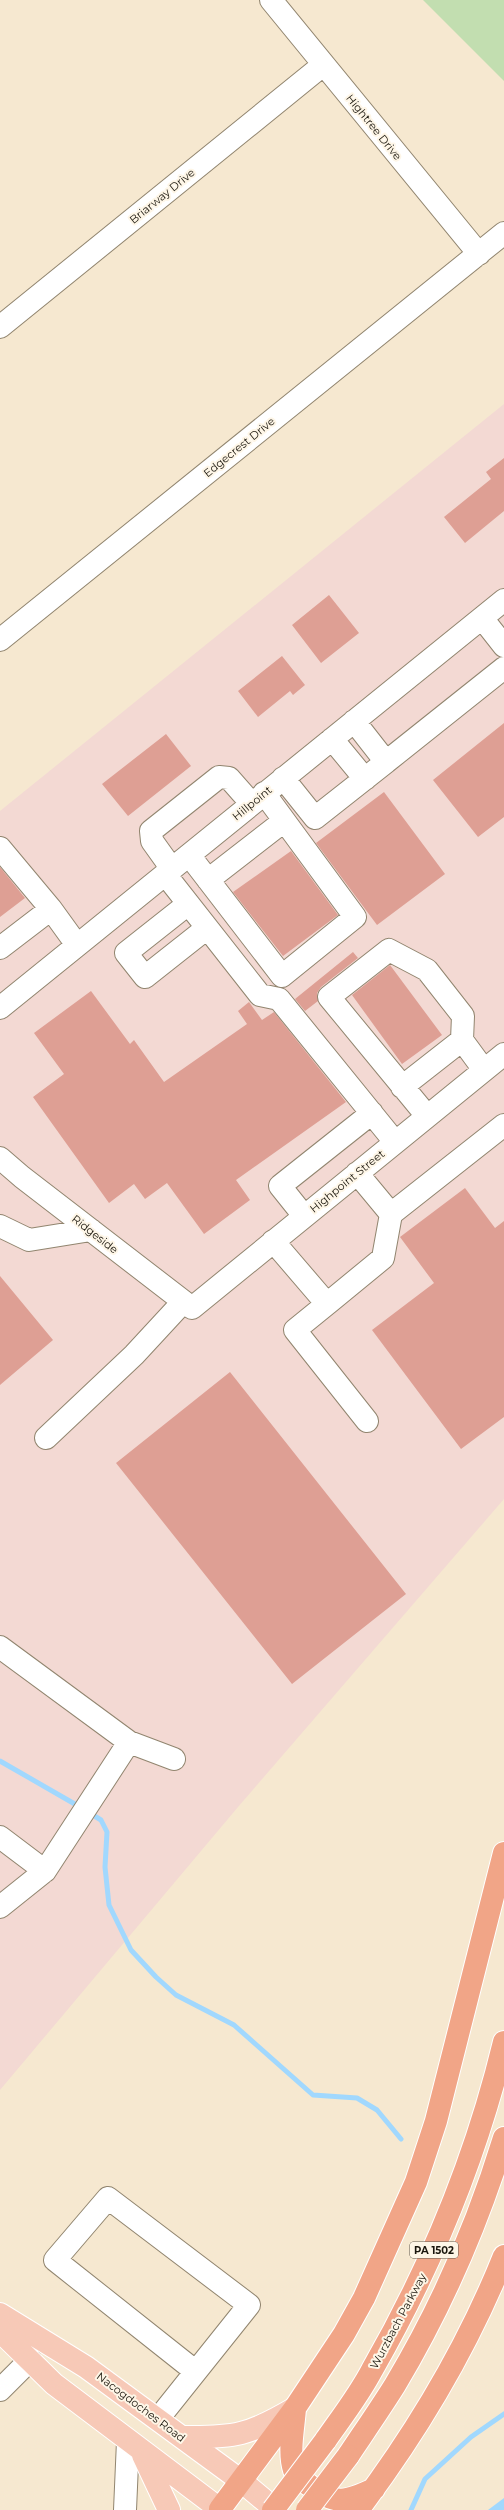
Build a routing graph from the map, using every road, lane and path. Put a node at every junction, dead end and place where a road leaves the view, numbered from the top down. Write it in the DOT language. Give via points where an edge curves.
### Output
graph roads {
  1 [pos="271,0"];
  2 [pos="323,65"];
  3 [pos="504,233"];
  4 [pos="479,254"];
  5 [pos="0,327"];
  6 [pos="504,600"];
  7 [pos="482,618"];
  8 [pos="4,630"];
  9 [pos="504,646"];
  10 [pos="504,668"];
  11 [pos="354,721"];
  12 [pos="332,739"];
  13 [pos="386,762"];
  14 [pos="282,778"];
  15 [pos="365,779"];
  16 [pos="258,798"];
  17 [pos="284,821"];
  18 [pos="0,848"];
  19 [pos="175,866"];
  20 [pos="208,880"];
  21 [pos="188,904"];
  22 [pos="51,909"];
  23 [pos="207,928"];
  24 [pos="77,945"];
  25 [pos="0,948"];
  26 [pos="0,1008"];
  27 [pos="462,1040"];
  28 [pos="504,1054"];
  29 [pos="484,1070"];
  30 [pos="402,1087"];
  31 [pos="372,1113"];
  32 [pos="427,1116"];
  33 [pos="501,1135"];
  34 [pos="395,1142"];
  35 [pos="0,1158"];
  36 [pos="357,1173"];
  37 [pos="391,1214"];
  38 [pos="304,1216"];
  39 [pos="0,1226"];
  40 [pos="91,1230"];
  41 [pos="273,1241"];
  42 [pos="327,1304"];
  43 [pos="187,1305"];
  44 [pos="367,1421"];
  45 [pos="46,1438"];
  46 [pos="0,1646"];
  47 [pos="129,1742"];
  48 [pos="174,1759"];
  49 [pos="3,1843"];
  50 [pos="504,1853"];
  51 [pos="45,1871"];
  52 [pos="0,1907"];
  53 [pos="504,2042"];
  54 [pos="504,2138"];
  55 [pos="504,2256"];
  56 [pos="0,2314"];
  57 [pos="0,2331"];
  58 [pos="30,2360"];
  59 [pos="195,2371"];
  60 [pos="0,2390"];
  61 [pos="295,2408"];
  62 [pos="158,2419"];
  63 [pos="182,2437"];
  64 [pos="134,2446"];
  65 [pos="240,2480"];
  66 [pos="374,2489"];
  67 [pos="125,2510"];
  68 [pos="169,2510"];
  69 [pos="220,2510"];
  70 [pos="275,2510"];
  71 [pos="307,2510"];
  72 [pos="358,2510"];
  73 [pos="374,2510"];
  1 -- 2 [label="street, Hightree Drive"];
  2 -- 4 [label="street, Hightree Drive"];
  2 -- 5 [label="street, Briarway Drive"];
  3 -- 4 [label="street, Edgecrest Drive"];
  4 -- 8 [label="street, Edgecrest Drive"];
  6 -- 7 [label="street, Hillpoint"];
  7 -- 9 [label="street"];
  7 -- 11 [label="street, Hillpoint"];
  10 -- 13 [label="street"];
  11 -- 12 [label="street, Hillpoint"];
  11 -- 13 [label="street"];
  12 -- 14 [label="street, Hillpoint"];
  12 -- 15 [label="street"];
  13 -- 15 [label="street"];
  14 -- 15 [label="street" via="315,818"];
  14 -- 16 [label="street, Hillpoint"];
  16 -- 17 [label="street"];
  16 -- 19 [label="street, Hillpoint"];
  16 -- 19 [label="street" via="229,778 219,777 151,831 152,841"];
  17 -- 20 [label="street"];
  17 -- 20 [label="street" via="356,917 282,976"];
  18 -- 22 [label="street"];
  19 -- 20 [label="street"];
  19 -- 21 [label="street"];
  19 -- 24 [label="street, Hillpoint"];
  21 -- 23 [label="street"];
  21 -- 23 [label="street" via="126,953 145,977"];
  22 -- 24 [label="street"];
  22 -- 25 [label="street"];
  23 -- 31 [label="street" via="260,996 279,999"];
  24 -- 26 [label="street, Hillpoint"];
  27 -- 29 [label="street"];
  27 -- 30 [label="street"];
  27 -- 30 [label="street" via="463,1016 427,970 389,950 329,997"];
  28 -- 29 [label="street, Highpoint Street"];
  29 -- 32 [label="street, Highpoint Street"];
  30 -- 32 [label="street"];
  31 -- 34 [label="street"];
  31 -- 38 [label="street" via="280,1186"];
  32 -- 34 [label="street, Highpoint Street"];
  33 -- 37 [label="street"];
  34 -- 36 [label="street, Highpoint Street"];
  35 -- 40 [label="street, Ridgeside"];
  36 -- 37 [label="street"];
  36 -- 38 [label="street, Highpoint Street"];
  37 -- 42 [label="street" via="383,1258"];
  38 -- 41 [label="street, Highpoint Street"];
  39 -- 40 [label="street" via="29,1240"];
  40 -- 43 [label="street, Ridgeside"];
  41 -- 42 [label="street"];
  41 -- 43 [label="street, Highpoint Street"];
  42 -- 44 [label="street" via="295,1330"];
  43 -- 45 [label="street, Highpoint Street"];
  46 -- 47 [label="street"];
  47 -- 48 [label="street"];
  47 -- 51 [label="street"];
  49 -- 51 [label="street"];
  50 -- 61 [label="highway" via="436,2121 416,2182 364,2298 344,2334"];
  51 -- 52 [label="street"];
  53 -- 70 [label="highway, Wurzbach Parkway / PA 1502, bridge" via="470,2159 440,2237 408,2304 372,2372"];
  54 -- 71 [label="highway, PA 1502, bridge" via="466,2244 431,2317 395,2384 348,2456"];
  55 -- 66 [label="highway" via="490,2292 446,2376"];
  56 -- 62 [label="main road, Nacogdoches Road" via="86,2367"];
  57 -- 58 [label="main road"];
  58 -- 60 [label="street"];
  58 -- 64 [label="main road" via="54,2384"];
  59 -- 59 [label="street" via="249,2305 108,2198 55,2260"];
  59 -- 62 [label="street"];
  61 -- 63 [label="main road" via="262,2428 244,2433 219,2438"];
  61 -- 65 [label="highway"];
  61 -- 66 [label="highway" via="293,2456 294,2470 300,2478 326,2498 336,2500 355,2498"];
  62 -- 63 [label="main road, Nacogdoches Road"];
  63 -- 65 [label="main road, Nacogdoches Road"];
  64 -- 67 [label="street"];
  64 -- 68 [label="main road"];
  64 -- 69 [label="main road"];
  65 -- 69 [label="highway"];
  65 -- 70 [label="main road, Nacogdoches Road"];
  66 -- 72 [label="highway"];
  66 -- 73 [label="main road"];
}
